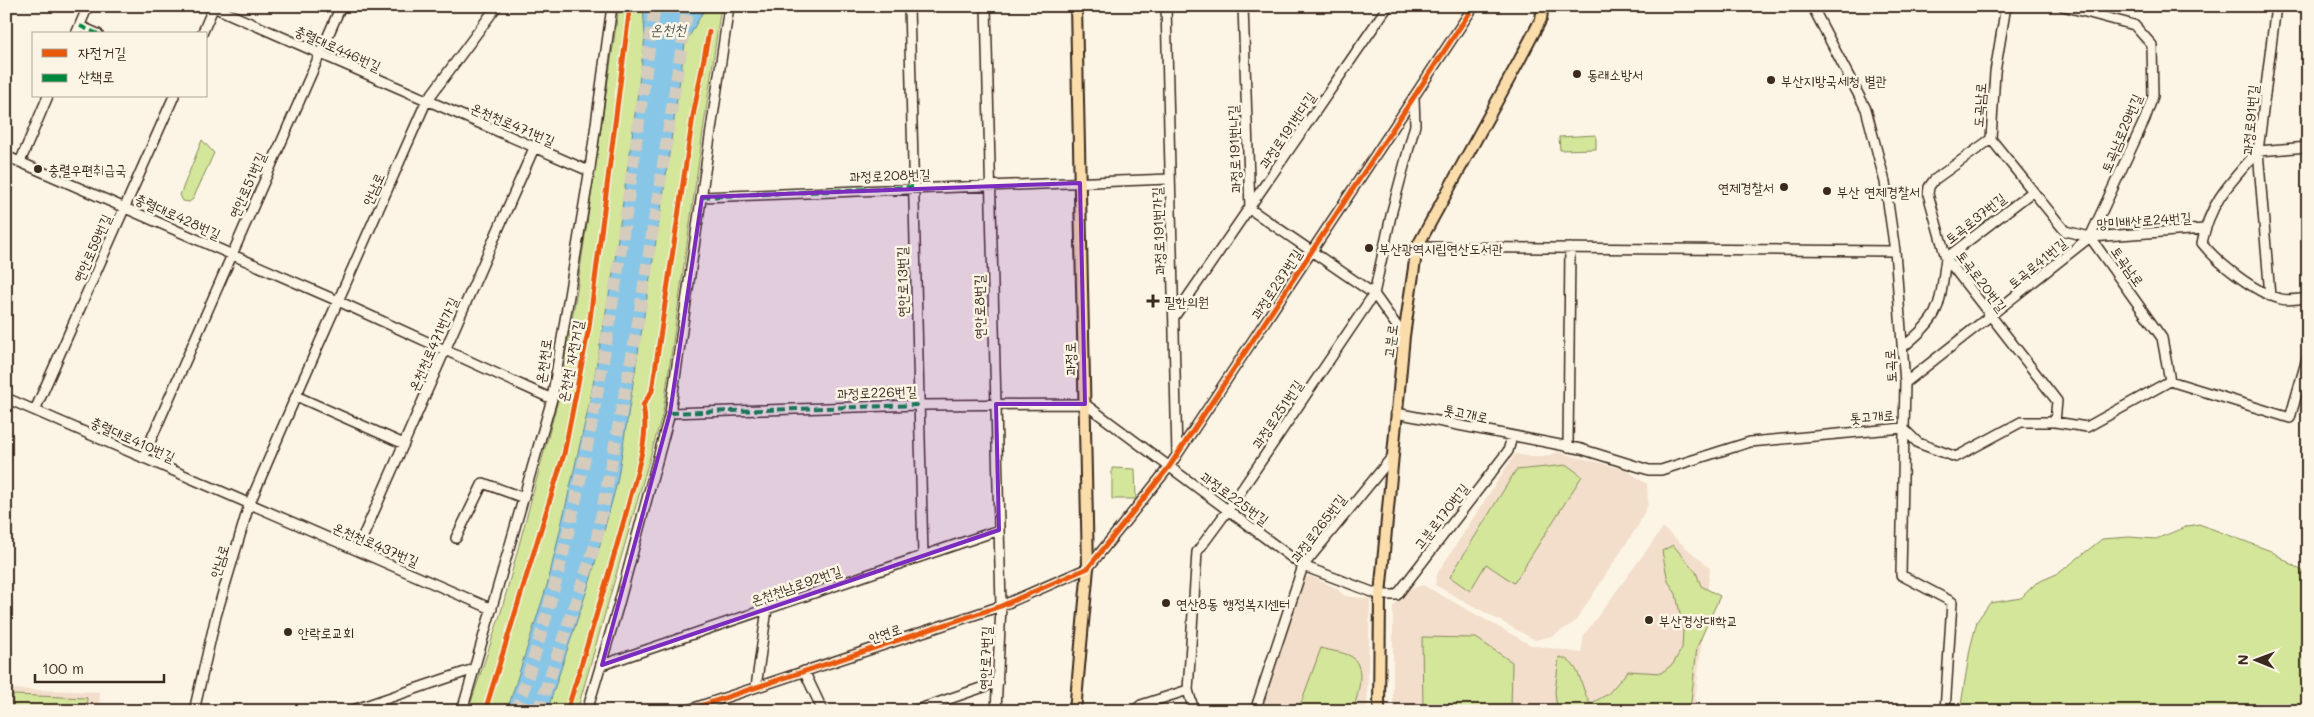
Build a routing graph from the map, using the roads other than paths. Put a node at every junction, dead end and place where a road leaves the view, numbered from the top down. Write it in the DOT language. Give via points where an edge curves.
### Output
graph roads {
  1 [pos="88,6"];
  2 [pos="341,6"];
  3 [pos="497,6"];
  4 [pos="612,6"];
  5 [pos="729,6"];
  6 [pos="909,6"];
  7 [pos="986,6"];
  8 [pos="1076,6"];
  9 [pos="1166,6"];
  10 [pos="1243,6"];
  11 [pos="1388,6"];
  12 [pos="1474,6"];
  13 [pos="1543,6"];
  14 [pos="1812,6"];
  15 [pos="2006,6"];
  16 [pos="2063,6"];
  17 [pos="2276,6"];
  18 [pos="213,7"];
  19 [pos="78,30"];
  20 [pos="203,32"];
  21 [pos="320,54"];
  22 [pos="1414,97"];
  23 [pos="47,98"];
  24 [pos="173,98"];
  25 [pos="426,102"];
  26 [pos="1991,140"];
  27 [pos="2308,147"];
  28 [pos="534,148"];
  29 [pos="2258,151"];
  30 [pos="6,156"];
  31 [pos="20,162"];
  32 [pos="589,171"];
  33 [pos="1170,179"];
  34 [pos="1080,183"];
  35 [pos="990,186"];
  36 [pos="913,187"];
  37 [pos="2032,192"];
  38 [pos="702,197"];
  39 [pos="124,208"];
  40 [pos="1250,209"];
  41 [pos="2204,230"];
  42 [pos="2090,237"];
  43 [pos="1417,247"];
  44 [pos="1570,248"];
  45 [pos="1312,251"];
  46 [pos="1895,251"];
  47 [pos="232,255"];
  48 [pos="1946,258"];
  49 [pos="1374,294"];
  50 [pos="2270,296"];
  51 [pos="2308,298"];
  52 [pos="338,301"];
  53 [pos="1991,316"];
  54 [pos="1174,318"];
  55 [pos="1404,336"];
  56 [pos="1903,347"];
  57 [pos="445,350"];
  58 [pos="2308,356"];
  59 [pos="2170,381"];
  60 [pos="1905,383"];
  61 [pos="296,396"];
  62 [pos="6,398"];
  63 [pos="552,399"];
  64 [pos="996,404"];
  65 [pos="1085,404"];
  66 [pos="919,405"];
  67 [pos="34,410"];
  68 [pos="670,413"];
  69 [pos="1396,413"];
  70 [pos="2055,422"];
  71 [pos="1903,428"];
  72 [pos="1512,437"];
  73 [pos="404,444"];
  74 [pos="1568,447"];
  75 [pos="1177,454"];
  76 [pos="1392,457"];
  77 [pos="143,458"];
  78 [pos="1169,467"];
  79 [pos="524,498"];
  80 [pos="249,505"];
  81 [pos="1228,510"];
  82 [pos="999,530"];
  83 [pos="456,538"];
  84 [pos="357,550"];
  85 [pos="923,556"];
  86 [pos="1304,566"];
  87 [pos="1088,568"];
  88 [pos="1380,595"];
  89 [pos="1001,606"];
  90 [pos="767,609"];
  91 [pos="492,610"];
  92 [pos="602,665"];
  93 [pos="474,669"];
  94 [pos="804,671"];
  95 [pos="998,682"];
  96 [pos="756,687"];
  97 [pos="1188,690"];
  98 [pos="194,711"];
  99 [pos="350,711"];
  100 [pos="462,711"];
  101 [pos="587,711"];
  102 [pos="685,711"];
  103 [pos="823,711"];
  104 [pos="914,711"];
  105 [pos="996,711"];
  106 [pos="1075,711"];
  107 [pos="1134,711"];
  108 [pos="1194,711"];
  109 [pos="1255,711"];
  110 [pos="1379,711"];
  111 [pos="1945,711"];
  1 -- 19 [label="street"];
  2 -- 21 [label="street, 연안로51번길"];
  3 -- 25 [label="street, 안남로"];
  4 -- 32 [label="street, 온천천로"];
  5 -- 38 [label="street"];
  6 -- 36 [label="street, 연안로13번길"];
  7 -- 35 [label="street, 연안로8번길"];
  8 -- 34 [label="main road, 과정로"];
  9 -- 33 [label="street, 과정로191번가길"];
  10 -- 40 [label="street, 과정로191번나길"];
  11 -- 40 [label="street, 과정로191번다길"];
  12 -- 22 [label="street, 과정로237번길"];
  13 -- 43 [label="main road, 고분로" via="1541,19"];
  14 -- 46 [label="street, 토곡로" via="1866,109 1885,182"];
  15 -- 26 [label="street, 도곡남로" via="1995,72"];
  16 -- 42 [label="street, 토곡남로29번길" via="2134,25 2152,45 2153,96"];
  17 -- 29 [label="street, 과정로91번길"];
  18 -- 20 [label="street"];
  18 -- 21 [label="street, 충렬대로446번길"];
  21 -- 25 [label="street, 충렬대로446번길"];
  21 -- 47 [label="street, 연안로51번길"];
  22 -- 45 [label="street, 과정로237번길"];
  22 -- 49 [label="street, 과정로251번길" via="1415,125"];
  23 -- 31 [label="street"];
  24 -- 39 [label="street, 연안로59번길"];
  25 -- 28 [label="street, 온천천로471번길"];
  25 -- 52 [label="street, 안남로"];
  26 -- 37 [label="street, 도곡남로"];
  26 -- 48 [label="street, 토곡로20번길" via="1956,163 1929,187 1928,194"];
  27 -- 29 [label="street"];
  28 -- 32 [label="street, 온천천로471번길"];
  28 -- 57 [label="street, 온천천로471번가길"];
  29 -- 41 [label="street, 망미배산로24번길" via="2220,194"];
  29 -- 50 [label="street, 과정로91번길"];
  30 -- 31 [label="street, 충렬대로428번길"];
  31 -- 39 [label="street, 충렬대로428번길"];
  32 -- 63 [label="street, 온천천로"];
  33 -- 34 [label="street, 과정로208번길"];
  33 -- 54 [label="street, 과정로191번가길"];
  34 -- 35 [label="street, 과정로208번길"];
  34 -- 65 [label="main road, 과정로"];
  35 -- 36 [label="street, 과정로208번길"];
  35 -- 64 [label="street, 연안로8번길"];
  36 -- 38 [label="street, 과정로208번길"];
  36 -- 66 [label="street, 연안로13번길"];
  37 -- 42 [label="street" via="2065,231"];
  37 -- 48 [label="street, 토곡로37번길"];
  38 -- 68 [label="street"];
  39 -- 47 [label="street, 충렬대로428번길"];
  39 -- 67 [label="street, 연안로59번길"];
  40 -- 45 [label="street, 과정로191번나길"];
  40 -- 54 [label="street, 과정로191번다길"];
  41 -- 42 [label="street, 망미배산로24번길"];
  41 -- 50 [label="street" via="2202,243 2212,255"];
  42 -- 53 [label="street, 토곡로41번길"];
  42 -- 59 [label="street, 토곡남로" via="2162,338"];
  43 -- 44 [label="street"];
  43 -- 55 [label="main road, 고분로"];
  44 -- 46 [label="street"];
  44 -- 74 [label="street"];
  45 -- 49 [label="street, 과정로191번나길"];
  45 -- 75 [label="street, 과정로237번길"];
  46 -- 56 [label="street, 토곡로"];
  47 -- 52 [label="street, 충렬대로428번길"];
  47 -- 77 [label="street, 연안로51번길"];
  48 -- 53 [label="street, 토곡로20번길"];
  48 -- 56 [label="street, 토곡로37번길" via="1939,307 1927,328"];
  49 -- 55 [label="street, 과정로191번나길"];
  49 -- 81 [label="street, 과정로251번길"];
  50 -- 51 [label="street" via="2283,300"];
  52 -- 57 [label="street, 충렬대로428번길"];
  52 -- 61 [label="street, 안남로"];
  53 -- 60 [label="street, 토곡로41번길"];
  53 -- 70 [label="street, 토곡로20번길" via="2057,401"];
  54 -- 75 [label="street, 과정로191번가길"];
  55 -- 69 [label="main road, 고분로"];
  56 -- 60 [label="street, 토곡로"];
  57 -- 63 [label="street, 충렬대로428번길"];
  57 -- 73 [label="street, 온천천로471번가길"];
  58 -- 59 [label="street" via="2290,418"];
  59 -- 70 [label="street, 톳고개로" via="2087,427"];
  60 -- 71 [label="street, 토곡로"];
  61 -- 73 [label="street"];
  61 -- 80 [label="street, 안남로"];
  62 -- 67 [label="street, 충렬대로410번길"];
  63 -- 79 [label="street, 온천천로"];
  64 -- 65 [label="street, 과정로226번길"];
  64 -- 66 [label="street, 과정로226번길"];
  64 -- 82 [label="street, 연안로8번길"];
  65 -- 78 [label="street, 과정로225번길"];
  65 -- 87 [label="main road, 과정로"];
  66 -- 68 [label="street, 과정로226번길"];
  66 -- 85 [label="street, 연안로13번길"];
  67 -- 77 [label="street, 충렬대로410번길"];
  68 -- 92 [label="street"];
  69 -- 72 [label="street, 톳고개로"];
  69 -- 76 [label="main road, 고분로"];
  70 -- 71 [label="street, 톳고개로" via="2021,422 1956,457 1918,443"];
  71 -- 74 [label="street, 톳고개로" via="1750,442 1661,470 1649,470"];
  71 -- 111 [label="street, 토곡로" via="1901,575 1952,602"];
  72 -- 74 [label="street, 톳고개로"];
  72 -- 88 [label="street, 고분로170번길" via="1508,452 1397,595"];
  73 -- 84 [label="street, 온천천로471번가길"];
  75 -- 78 [label="street, 과정로237번길"];
  76 -- 86 [label="street, 과정로265번길"];
  76 -- 88 [label="main road, 고분로"];
  77 -- 80 [label="street, 충렬대로410번길"];
  78 -- 81 [label="street, 과정로225번길"];
  78 -- 87 [label="street, 과정로237번길"];
  79 -- 83 [label="street" via="483,483"];
  79 -- 91 [label="street, 온천천로"];
  80 -- 84 [label="street, 온천천로437번길"];
  80 -- 98 [label="street, 안남로" via="216,616"];
  81 -- 86 [label="street, 과정로225번길"];
  81 -- 97 [label="street, 과정로251번길" via="1197,552"];
  82 -- 85 [label="street, 온천천남로92번길"];
  82 -- 89 [label="street, 연안로8번길"];
  84 -- 91 [label="street, 온천천로437번길"];
  85 -- 90 [label="street, 온천천남로92번길"];
  86 -- 88 [label="street, 과정로225번길"];
  86 -- 109 [label="street, 과정로265번길"];
  87 -- 89 [label="street, 안연로"];
  87 -- 106 [label="main road, 과정로"];
  88 -- 110 [label="main road, 고분로"];
  89 -- 94 [label="street, 안연로"];
  89 -- 95 [label="street, 연안로7번길"];
  90 -- 92 [label="street, 온천천남로92번길"];
  90 -- 96 [label="street"];
  91 -- 93 [label="street, 온천천로"];
  92 -- 101 [label="street"];
  93 -- 99 [label="street"];
  93 -- 100 [label="street, 온천천로"];
  94 -- 96 [label="street, 안연로"];
  94 -- 103 [label="street"];
  95 -- 104 [label="street"];
  95 -- 105 [label="street, 연안로7번길"];
  96 -- 102 [label="street, 안연로"];
  97 -- 107 [label="street" via="1141,705"];
  97 -- 108 [label="street, 과정로251번길"];
}
